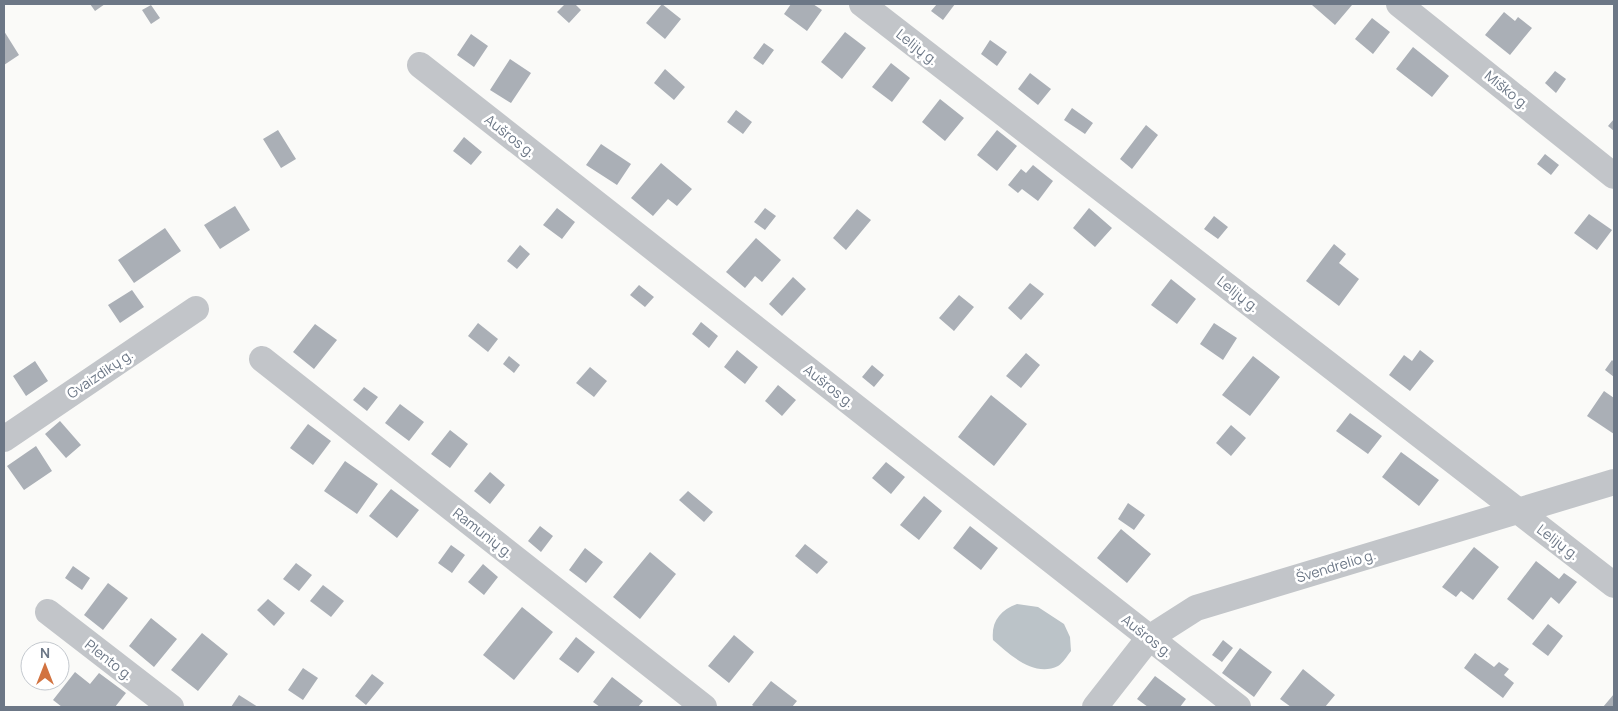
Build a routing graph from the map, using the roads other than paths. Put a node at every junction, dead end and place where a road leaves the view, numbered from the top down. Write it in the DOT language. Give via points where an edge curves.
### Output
graph roads {
  1 [pos="862,4"];
  2 [pos="1399,4"];
  3 [pos="420,65"];
  4 [pos="1614,176"];
  5 [pos="196,309"];
  6 [pos="262,359"];
  7 [pos="4,440"];
  8 [pos="1614,482"];
  9 [pos="1518,511"];
  10 [pos="1614,585"];
  11 [pos="48,612"];
  12 [pos="1149,638"];
  13 [pos="171,707"];
  14 [pos="704,707"];
  15 [pos="1095,707"];
  16 [pos="1238,707"];
  1 -- 9 [label="street, Lelijų g."];
  2 -- 4 [label="street, Miško g."];
  3 -- 12 [label="street, Aušros g."];
  5 -- 7 [label="street, Gvaizdikų g."];
  6 -- 14 [label="street, Ramunių g."];
  8 -- 9 [label="street, Švendrelio g."];
  9 -- 10 [label="street, Lelijų g."];
  9 -- 12 [label="street, Švendrelio g." via="1196,608"];
  11 -- 13 [label="street, Plento g."];
  12 -- 15 [label="street, Švendrelio g."];
  12 -- 16 [label="street, Aušros g."];
}
